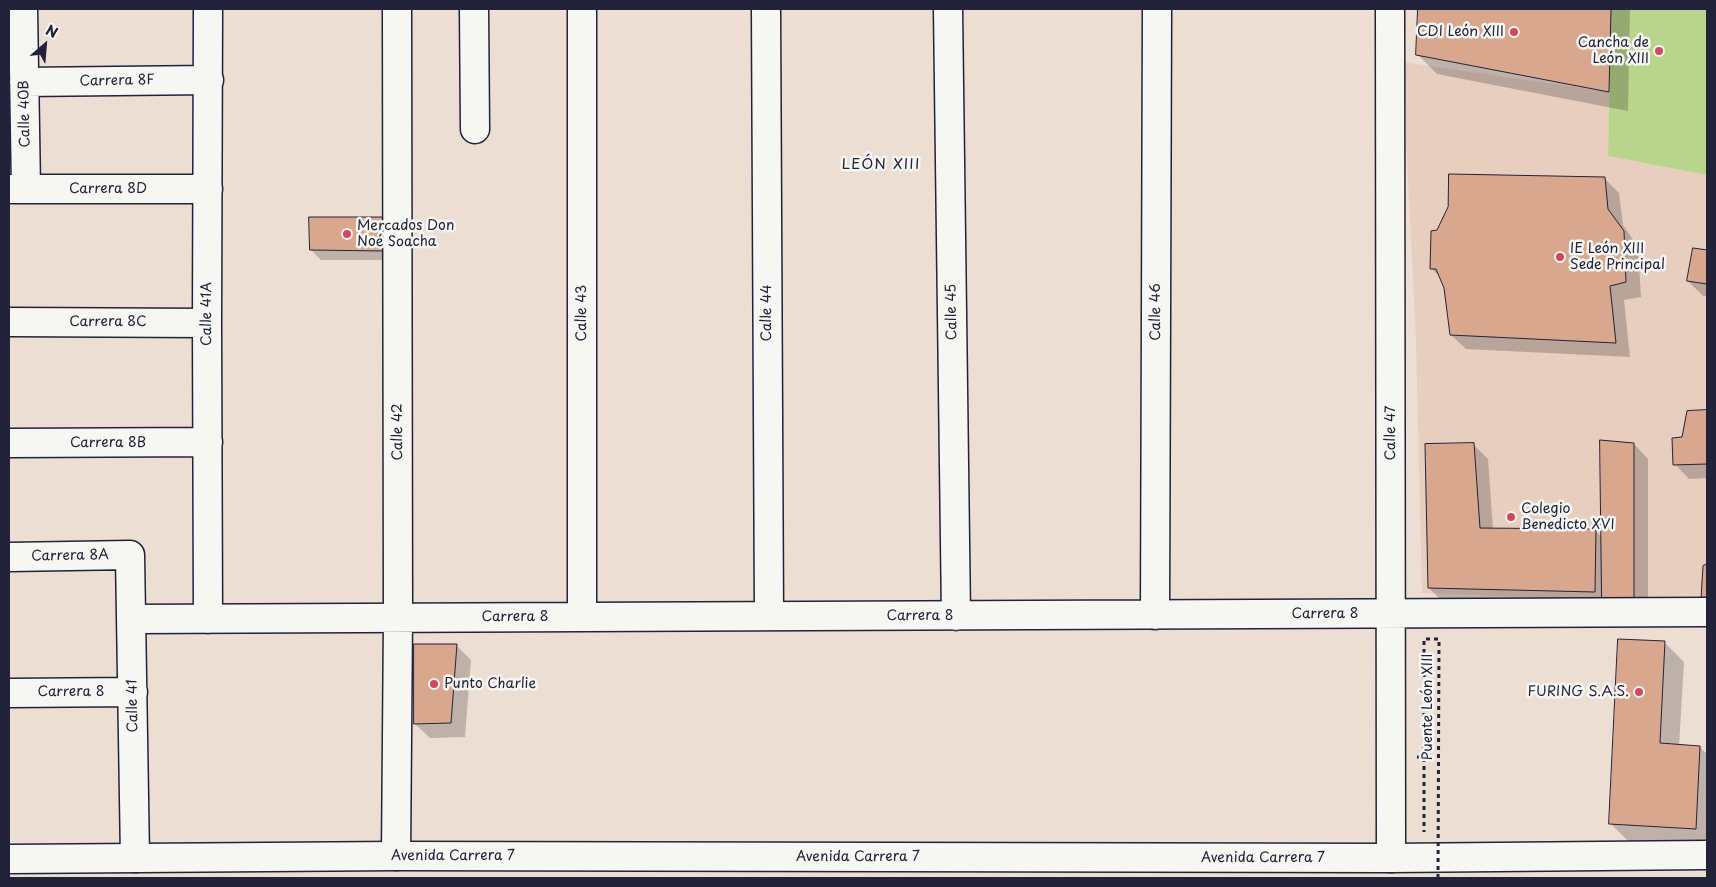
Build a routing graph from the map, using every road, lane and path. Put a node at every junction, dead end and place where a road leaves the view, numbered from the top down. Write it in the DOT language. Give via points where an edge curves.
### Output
graph roads {
  1 [pos="23,9"];
  2 [pos="208,9"];
  3 [pos="397,9"];
  4 [pos="474,9"];
  5 [pos="582,9"];
  6 [pos="766,9"];
  7 [pos="948,9"];
  8 [pos="1157,9"];
  9 [pos="1390,9"];
  10 [pos="209,80"];
  11 [pos="24,82"];
  12 [pos="475,129"];
  13 [pos="208,189"];
  14 [pos="18,190"];
  15 [pos="9,322"];
  16 [pos="207,323"];
  17 [pos="208,442"];
  18 [pos="9,443"];
  19 [pos="130,555"];
  20 [pos="9,557"];
  21 [pos="1707,612"];
  22 [pos="1391,614"];
  23 [pos="1155,615"];
  24 [pos="769,616"];
  25 [pos="956,616"];
  26 [pos="582,617"];
  27 [pos="398,618"];
  28 [pos="133,619"];
  29 [pos="208,619"];
  30 [pos="9,692"];
  31 [pos="133,692"];
  32 [pos="1707,855"];
  33 [pos="396,856"];
  34 [pos="9,858"];
  35 [pos="135,858"];
  36 [pos="1391,858"];
  37 [pos="1431,868"];
  1 -- 11 [label="street, Calle 40B"];
  2 -- 10 [label="street, Calle 41A"];
  3 -- 27 [label="street, Calle 42"];
  4 -- 12 [label="street"];
  5 -- 26 [label="street, Calle 43"];
  6 -- 24 [label="street, Calle 44"];
  7 -- 25 [label="street, Calle 45"];
  8 -- 23 [label="street, Calle 46"];
  9 -- 22 [label="street, Calle 47"];
  10 -- 11 [label="street, Carrera 8F"];
  10 -- 13 [label="street, Calle 41A"];
  11 -- 14 [label="street, Calle 40B"];
  13 -- 14 [label="street, Carrera 8D"];
  13 -- 16 [label="street, Calle 41A"];
  15 -- 16 [label="street, Carrera 8C"];
  16 -- 17 [label="street, Calle 41A"];
  17 -- 18 [label="street, Carrera 8B"];
  17 -- 29 [label="street, Calle 41A"];
  19 -- 20 [label="street, Carrera 8A"];
  19 -- 28 [label="street, Calle 41"];
  21 -- 22 [label="street, Carrera 8"];
  22 -- 23 [label="street, Carrera 8"];
  22 -- 36 [label="street, Calle 47"];
  23 -- 25 [label="street, Carrera 8"];
  24 -- 25 [label="street, Carrera 8"];
  24 -- 26 [label="street, Carrera 8"];
  26 -- 27 [label="street, Carrera 8"];
  27 -- 29 [label="street, Carrera 8"];
  27 -- 33 [label="street, Calle 42"];
  28 -- 29 [label="street, Carrera 8"];
  28 -- 31 [label="street, Calle 41"];
  30 -- 31 [label="street, Carrera 8"];
  31 -- 35 [label="street, Calle 41"];
  32 -- 37 [label="street, Avenida Carrera 7"];
  33 -- 35 [label="street, Avenida Carrera 7"];
  33 -- 36 [label="street, Avenida Carrera 7"];
  34 -- 35 [label="street, Avenida Carrera 7"];
  36 -- 37 [label="street, Avenida Carrera 7"];
  37 -- 37 [label="path, Puente León XIII, bridge" via="1439,639 1424,639 1424,757"];
}
